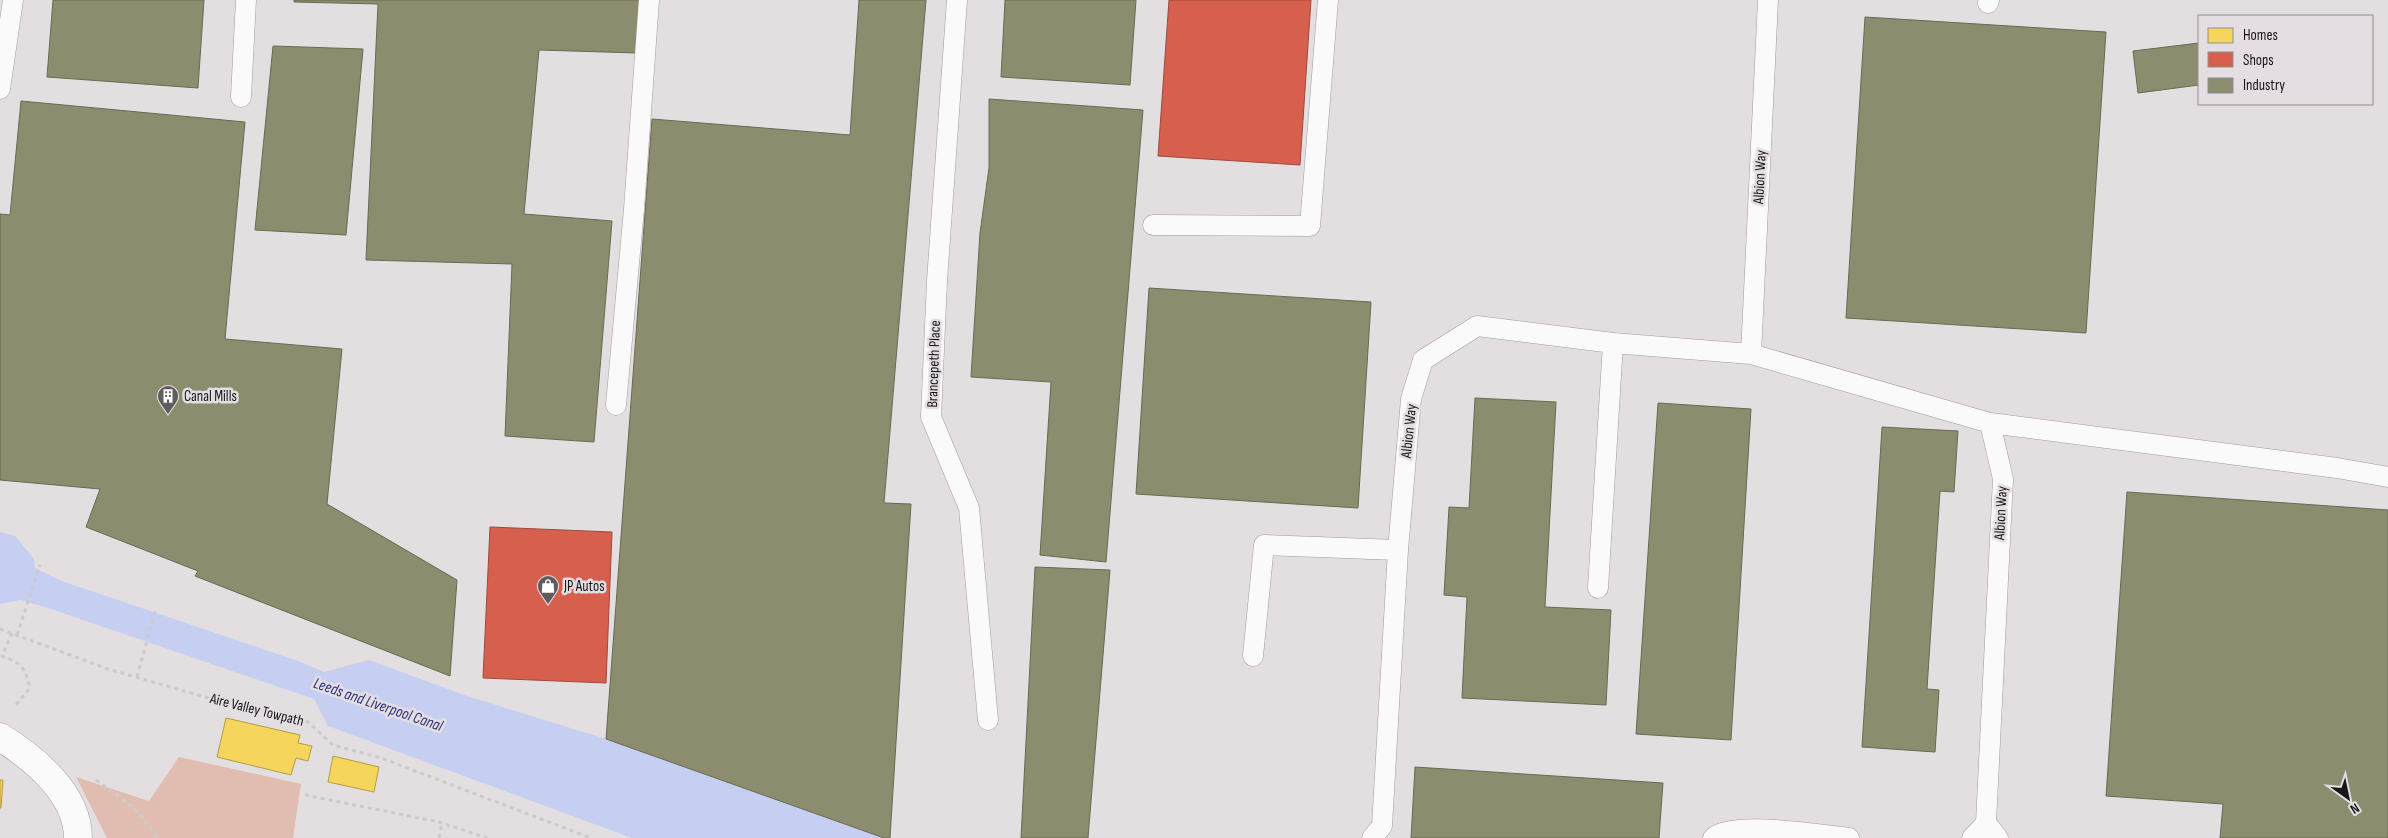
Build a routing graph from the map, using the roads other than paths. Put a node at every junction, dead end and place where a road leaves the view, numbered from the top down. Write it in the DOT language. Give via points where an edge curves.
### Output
graph roads {
  1 [pos="13,0"];
  2 [pos="246,0"];
  3 [pos="649,0"];
  4 [pos="957,0"];
  5 [pos="1328,0"];
  6 [pos="1768,0"];
  7 [pos="0,88"];
  8 [pos="241,97"];
  9 [pos="1153,225"];
  10 [pos="1613,343"];
  11 [pos="1751,354"];
  12 [pos="616,406"];
  13 [pos="1990,423"];
  14 [pos="2388,477"];
  15 [pos="1398,550"];
  16 [pos="1598,588"];
  17 [pos="1253,656"];
  18 [pos="988,720"];
  19 [pos="0,737"];
  20 [pos="1992,830"];
  21 [pos="78,838"];
  22 [pos="1372,838"];
  23 [pos="1713,838"];
  24 [pos="1849,838"];
  25 [pos="1972,838"];
  1 -- 7 [label="lane"];
  2 -- 8 [label="lane"];
  3 -- 12 [label="lane"];
  4 -- 18 [label="lane, Brancepeth Place" via="931,417 969,508"];
  5 -- 9 [label="lane" via="1310,226"];
  6 -- 11 [label="lane, Albion Way"];
  10 -- 11 [label="lane, Albion Way"];
  10 -- 15 [label="lane, Albion Way" via="1477,326 1423,360 1411,399"];
  10 -- 16 [label="lane"];
  11 -- 13 [label="lane, Albion Way"];
  13 -- 14 [label="lane"];
  13 -- 20 [label="lane, Albion Way" via="2003,479"];
  15 -- 17 [label="lane" via="1264,545"];
  15 -- 22 [label="lane, Albion Way" via="1382,826"];
  19 -- 21 [label="street" via="21,751 59,786 78,827"];
  20 -- 25 [label="lane"];
  23 -- 24 [label="lane" via="1743,829"];
}
